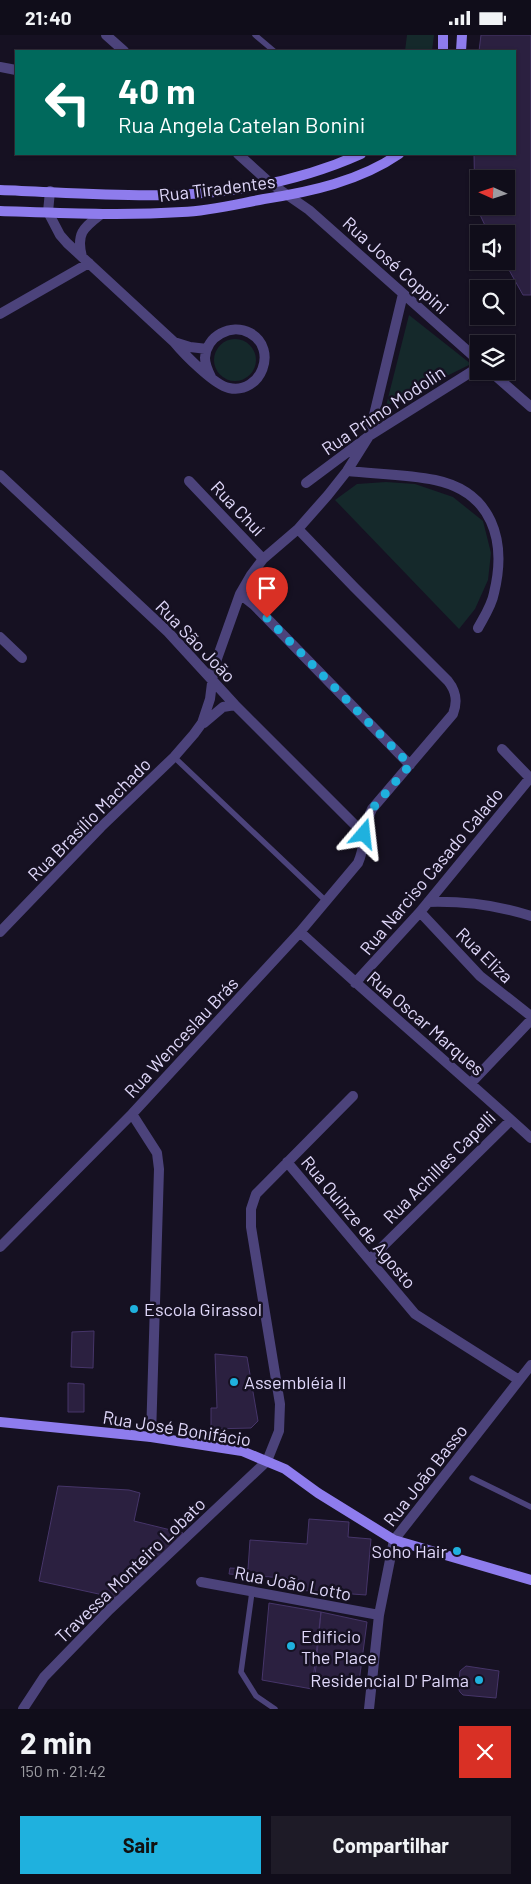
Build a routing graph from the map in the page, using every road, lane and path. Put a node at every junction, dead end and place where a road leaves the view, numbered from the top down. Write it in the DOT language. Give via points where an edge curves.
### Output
graph roads {
  1 [pos="106,35"];
  2 [pos="254,35"];
  3 [pos="443,35"];
  4 [pos="462,35"];
  5 [pos="123,50"];
  6 [pos="273,50"];
  7 [pos="442,50"];
  8 [pos="461,50"];
  9 [pos="0,67"];
  10 [pos="15,70"];
  11 [pos="239,155"];
  12 [pos="359,155"];
  13 [pos="398,155"];
  14 [pos="270,183"];
  15 [pos="0,190"];
  16 [pos="50,191"];
  17 [pos="290,195"];
  18 [pos="0,211"];
  19 [pos="48,212"];
  20 [pos="100,215"];
  21 [pos="85,260"];
  22 [pos="403,294"];
  23 [pos="0,314"];
  24 [pos="174,342"];
  25 [pos="207,349"];
  26 [pos="470,353"];
  27 [pos="470,373"];
  28 [pos="211,377"];
  29 [pos="500,380"];
  30 [pos="531,407"];
  31 [pos="369,436"];
  32 [pos="347,471"];
  33 [pos="0,475"];
  34 [pos="189,481"];
  35 [pos="306,483"];
  36 [pos="298,529"];
  37 [pos="262,559"];
  38 [pos="240,594"];
  39 [pos="478,628"];
  40 [pos="0,637"];
  41 [pos="22,659"];
  42 [pos="212,680"];
  43 [pos="235,705"];
  44 [pos="198,728"];
  45 [pos="502,749"];
  46 [pos="174,757"];
  47 [pos="410,765"];
  48 [pos="530,779"];
  49 [pos="364,834"];
  50 [pos="326,901"];
  51 [pos="428,902"];
  52 [pos="420,913"];
  53 [pos="531,916"];
  54 [pos="0,932"];
  55 [pos="300,932"];
  56 [pos="355,983"];
  57 [pos="531,1018"];
  58 [pos="471,1083"];
  59 [pos="353,1096"];
  60 [pos="132,1114"];
  61 [pos="511,1119"];
  62 [pos="531,1138"];
  63 [pos="287,1162"];
  64 [pos="0,1247"];
  65 [pos="370,1259"];
  66 [pos="531,1365"];
  67 [pos="519,1380"];
  68 [pos="0,1422"];
  69 [pos="152,1437"];
  70 [pos="267,1461"];
  71 [pos="472,1478"];
  72 [pos="531,1507"];
  73 [pos="394,1540"];
  74 [pos="531,1580"];
  75 [pos="201,1582"];
  76 [pos="252,1592"];
  77 [pos="379,1615"];
  78 [pos="23,1709"];
  79 [pos="275,1709"];
  80 [pos="369,1709"];
  1 -- 5 [label="street"];
  2 -- 6 [label="lane"];
  3 -- 7 [label="main road"];
  4 -- 8 [label="main road"];
  9 -- 10 [label="street"];
  11 -- 14 [label="street, Rua José Coppini"];
  12 -- 14 [label="main road, Rua Tiradentes" via="327,168"];
  13 -- 17 [label="main road, Rua Tiradentes" via="362,174"];
  14 -- 16 [label="main road, Rua Tiradentes" via="171,195"];
  14 -- 17 [label="street, Rua José Coppini"];
  15 -- 16 [label="main road, Rua Tiradentes"];
  16 -- 19 [label="street"];
  17 -- 20 [label="main road, Rua Tiradentes" via="184,212"];
  17 -- 22 [label="street, Rua José Coppini"];
  18 -- 19 [label="main road, Rua Tiradentes"];
  19 -- 20 [label="main road, Rua Tiradentes"];
  19 -- 21 [label="street" via="60,235"];
  20 -- 21 [label="street" via="82,231 79,239"];
  21 -- 23 [label="street"];
  21 -- 24 [label="street"];
  22 -- 26 [label="street, Rua José Coppini"];
  22 -- 31 [label="street"];
  24 -- 25 [label="street"];
  24 -- 28 [label="street" via="184,355"];
  25 -- 28 [label="street" via="205,359"];
  25 -- 28 [label="street" via="216,336 238,329 253,335 265,355 263,370 246,387 231,389"];
  27 -- 31 [label="street, Rua Primo Modolin"];
  29 -- 30 [label="street"];
  31 -- 32 [label="street, Rua Brasílio Machado"];
  31 -- 35 [label="street, Rua Primo Modolin"];
  32 -- 36 [label="street, Rua Brasílio Machado"];
  32 -- 39 [label="street" via="435,480 472,496 486,510 497,540 498,569 494,595"];
  33 -- 42 [label="street, Rua São João" via="168,632"];
  34 -- 37 [label="street, Rua Chuí"];
  36 -- 37 [label="street, Rua Brasílio Machado"];
  36 -- 47 [label="street, Rua Wenceslau Brás" via="453,687 456,695 454,714"];
  37 -- 38 [label="street, Rua Brasílio Machado"];
  38 -- 42 [label="street, Rua Brasílio Machado"];
  38 -- 47 [label="street"];
  40 -- 41 [label="street"];
  42 -- 43 [label="street, Rua São João"];
  42 -- 44 [label="street, Rua Brasílio Machado" via="208,707"];
  43 -- 44 [label="street, Rua Brasílio Machado" via="223,707"];
  43 -- 49 [label="street, Rua São João"];
  44 -- 46 [label="street, Rua Brasílio Machado"];
  45 -- 48 [label="street"];
  46 -- 50 [label="lane"];
  46 -- 54 [label="street, Rua Brasílio Machado"];
  47 -- 49 [label="street, Rua Wenceslau Brás" via="372,809"];
  48 -- 51 [label="street, Rua Narciso Casado Calado"];
  49 -- 50 [label="street, Rua Wenceslau Brás" via="363,853 358,863"];
  50 -- 55 [label="street, Rua Wenceslau Brás"];
  51 -- 52 [label="street, Rua Narciso Casado Calado"];
  51 -- 53 [label="street" via="461,901"];
  52 -- 56 [label="street, Rua Narciso Casado Calado"];
  52 -- 57 [label="street, Rua Eliza" via="480,976"];
  55 -- 56 [label="street, Rua Oscar Marques"];
  55 -- 60 [label="street, Rua Wenceslau Brás"];
  56 -- 58 [label="street, Rua Oscar Marques"];
  57 -- 58 [label="street"];
  58 -- 61 [label="street, Rua Oscar Marques"];
  59 -- 63 [label="street"];
  60 -- 64 [label="street, Rua Wenceslau Brás"];
  60 -- 69 [label="street" via="157,1153 159,1169"];
  61 -- 62 [label="street, Rua Oscar Marques"];
  61 -- 65 [label="street, Rua Achilles Capelli"];
  63 -- 65 [label="street, Rua Quinze de Agosto"];
  63 -- 70 [label="street, Rua Quinze de Agosto" via="256,1194 251,1209 251,1227 280,1404 279,1431"];
  65 -- 67 [label="street, Rua Quinze de Agosto" via="415,1314"];
  66 -- 67 [label="street, Rua João Basso"];
  67 -- 73 [label="street, Rua João Basso"];
  68 -- 69 [label="main road, Rua José Bonifácio"];
  69 -- 70 [label="main road, Rua José Bonifácio" via="242,1451"];
  70 -- 73 [label="main road, Rua José Bonifácio" via="285,1469"];
  70 -- 78 [label="street, Travessa Monteiro Lobato" via="109,1609 44,1677"];
  71 -- 72 [label="lane"];
  73 -- 74 [label="main road, Rua José Bonifácio"];
  73 -- 77 [label="street, Rua João Basso"];
  75 -- 76 [label="street, Rua João Lotto"];
  76 -- 77 [label="street, Rua João Lotto"];
  76 -- 79 [label="lane" via="241,1672 256,1695"];
  77 -- 80 [label="street, Rua João Basso"];
}
